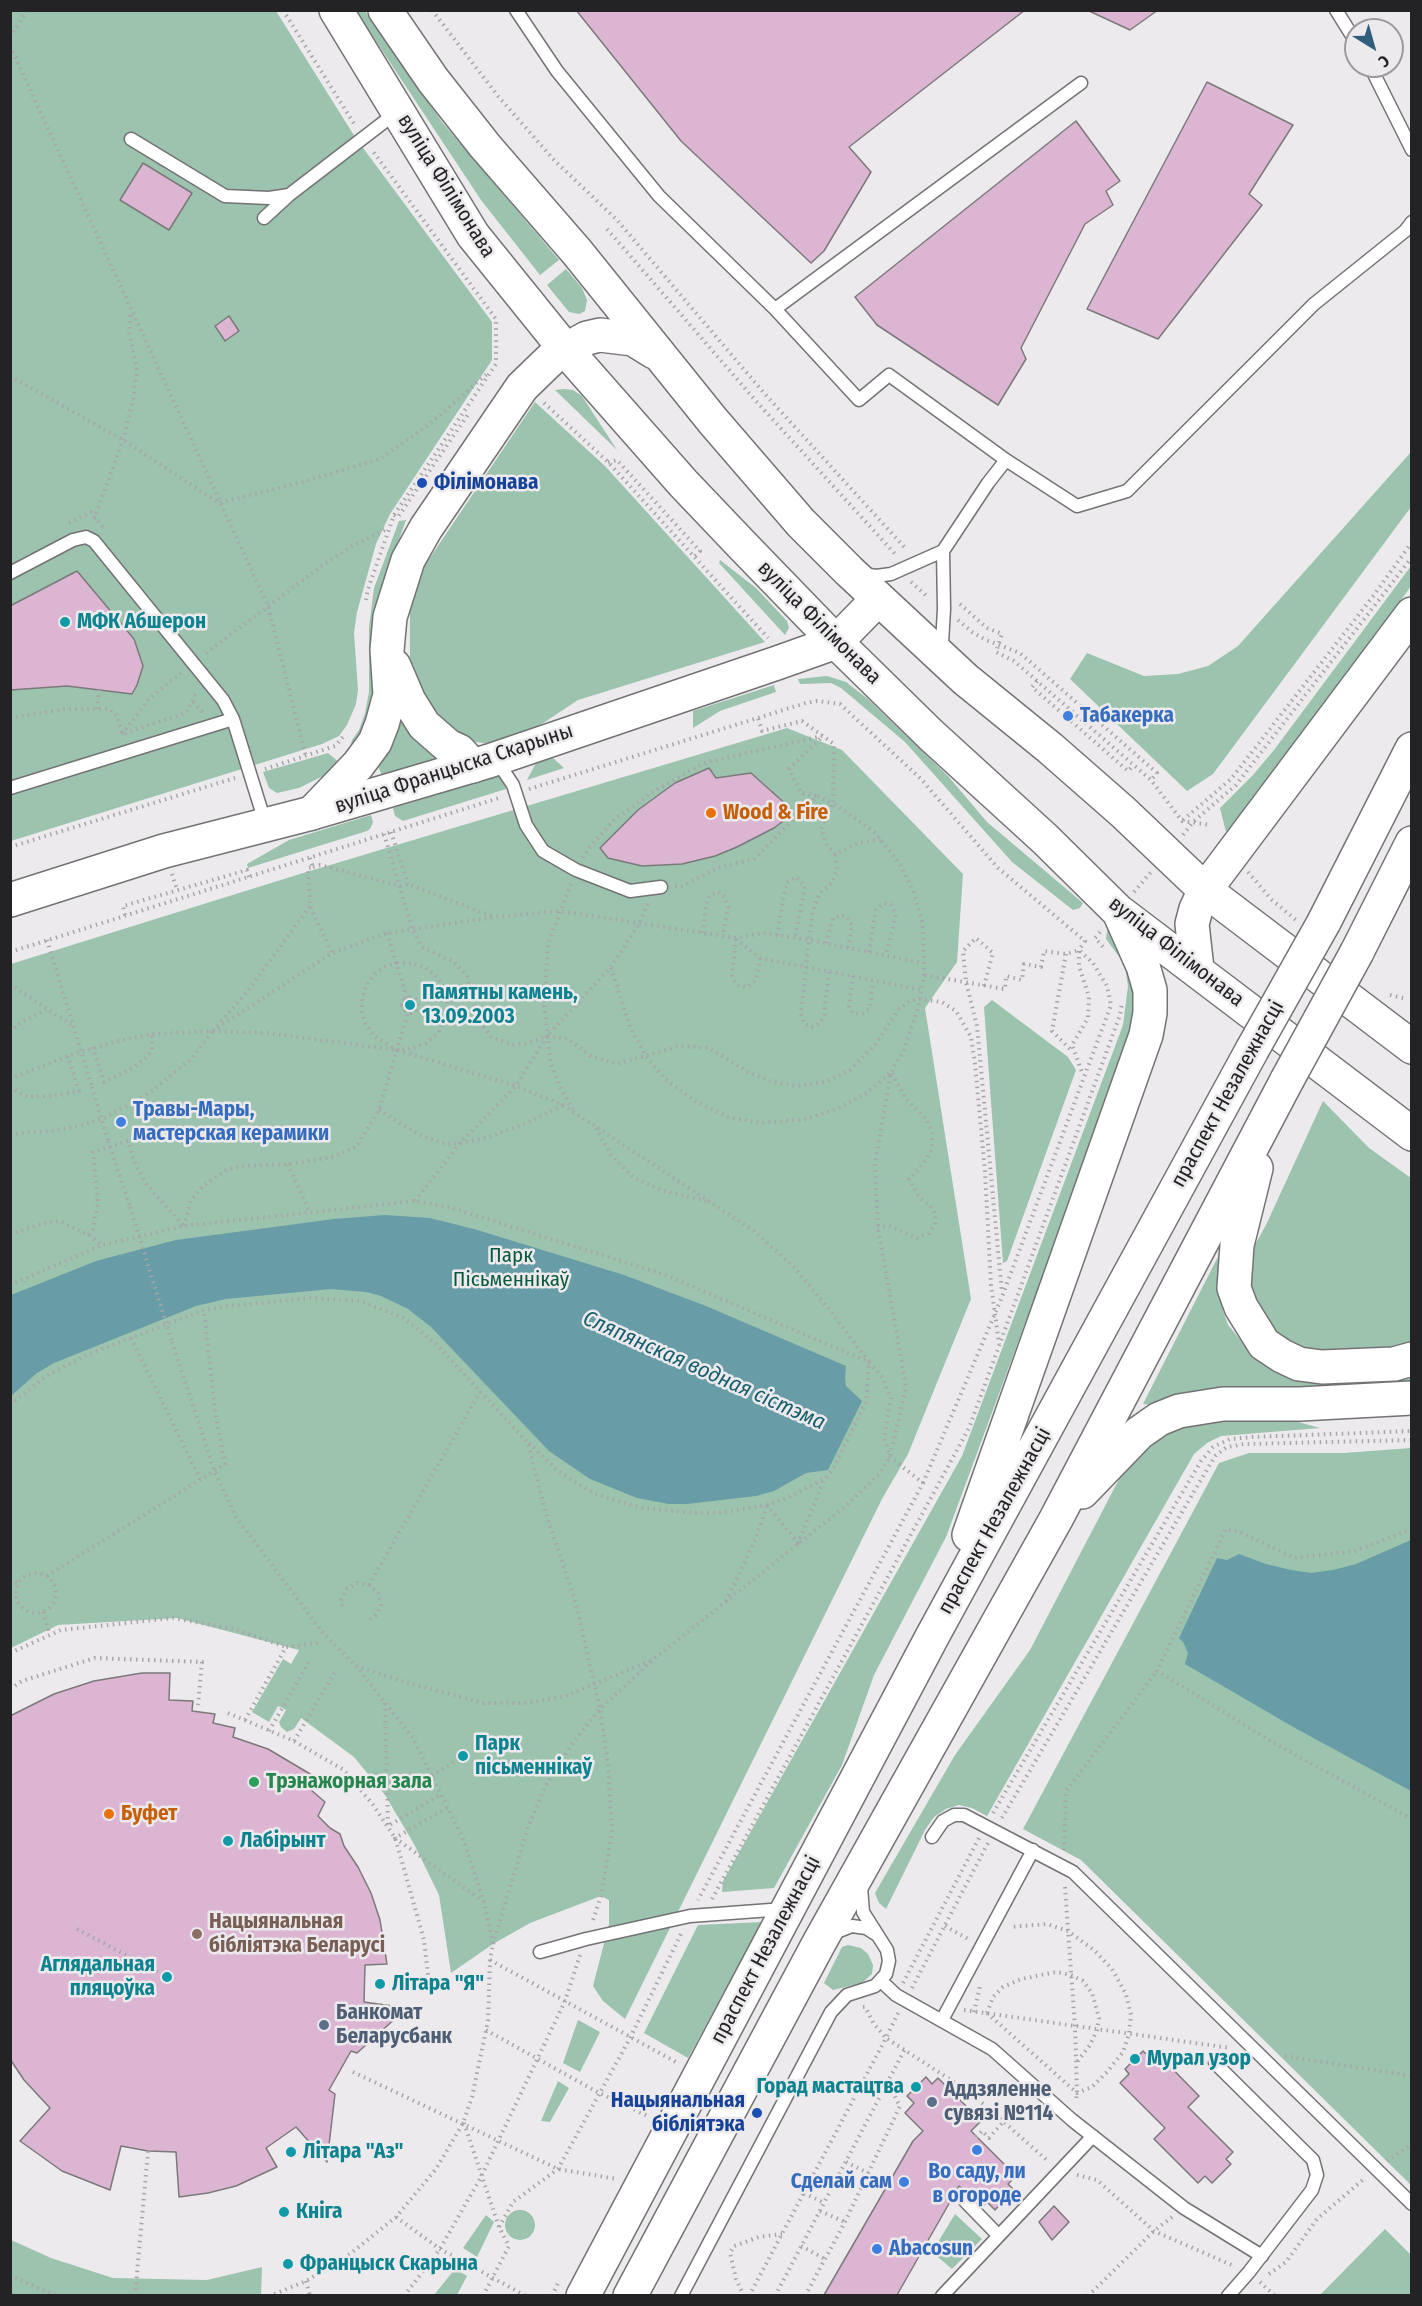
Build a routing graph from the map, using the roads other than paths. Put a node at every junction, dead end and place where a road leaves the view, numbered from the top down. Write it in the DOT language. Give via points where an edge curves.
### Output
graph roads {
  1 [pos="336,10"];
  2 [pos="385,10"];
  3 [pos="516,10"];
  4 [pos="1336,10"];
  5 [pos="1344,23"];
  6 [pos="1376,78"];
  7 [pos="1081,83"];
  8 [pos="399,111"];
  9 [pos="131,139"];
  10 [pos="1412,150"];
  11 [pos="289,195"];
  12 [pos="264,218"];
  13 [pos="1412,222"];
  14 [pos="775,309"];
  15 [pos="565,349"];
  16 [pos="660,357"];
  17 [pos="1006,460"];
  18 [pos="943,551"];
  19 [pos="849,571"];
  20 [pos="10,573"];
  21 [pos="878,599"];
  22 [pos="1412,614"];
  23 [pos="836,642"];
  24 [pos="387,650"];
  25 [pos="938,654"];
  26 [pos="233,719"];
  27 [pos="1412,749"];
  28 [pos="505,762"];
  29 [pos="513,786"];
  30 [pos="10,788"];
  31 [pos="312,813"];
  32 [pos="266,825"];
  33 [pos="1412,843"];
  34 [pos="661,887"];
  35 [pos="1205,890"];
  36 [pos="10,900"];
  37 [pos="1119,911"];
  38 [pos="1197,969"];
  39 [pos="1412,1047"];
  40 [pos="1273,1109"];
  41 [pos="1384,1114"];
  42 [pos="1412,1134"];
  43 [pos="1412,1141"];
  44 [pos="1412,1359"];
  45 [pos="1412,1398"];
  46 [pos="1056,1519"];
  47 [pos="933,1635"];
  48 [pos="932,1837"];
  49 [pos="1033,1850"];
  50 [pos="869,1852"];
  51 [pos="788,1909"];
  52 [pos="819,1943"];
  53 [pos="885,1945"];
  54 [pos="540,1952"];
  55 [pos="881,1981"];
  56 [pos="942,2020"];
  57 [pos="1215,2063"];
  58 [pos="1093,2136"];
  59 [pos="965,2201"];
  60 [pos="1412,2204"];
  61 [pos="998,2235"];
  62 [pos="1262,2256"];
  63 [pos="573,2286"];
  64 [pos="630,2295"];
  65 [pos="681,2295"];
  66 [pos="942,2295"];
  67 [pos="1228,2295"];
  1 -- 8 [label="main road, вуліца Філімонава"];
  2 -- 16 [label="main road" via="461,117 577,252"];
  3 -- 14 [label="lane" via="557,71 659,196"];
  4 -- 5 [label="lane"];
  6 -- 10 [label="lane"];
  7 -- 14 [label="lane"];
  8 -- 11 [label="lane"];
  8 -- 15 [label="main road, вуліца Філімонава" via="473,235"];
  9 -- 11 [label="lane" via="225,196"];
  11 -- 12 [label="lane"];
  13 -- 17 [label="lane" via="1314,304 1127,491 1077,506"];
  14 -- 17 [label="lane" via="859,400 889,375"];
  15 -- 16 [label="main road" via="587,338 615,335 633,339"];
  15 -- 23 [label="main road, вуліца Філімонава" via="682,483"];
  15 -- 24 [label="main road" via="522,387 420,537 395,597"];
  16 -- 19 [label="main road" via="801,523"];
  17 -- 18 [label="lane"];
  18 -- 19 [label="lane" via="904,570 876,576"];
  18 -- 25 [label="lane" via="945,590"];
  19 -- 21 [label="main road"];
  20 -- 26 [label="lane" via="73,540 86,537 94,541 223,700"];
  21 -- 23 [label="main road, вуліца Францыска Скарыны"];
  21 -- 25 [label="main road"];
  22 -- 35 [label="main road"];
  23 -- 28 [label="main road, вуліца Францыска Скарыны"];
  23 -- 37 [label="main road, вуліца Філімонава"];
  24 -- 28 [label="main road" via="416,713 434,735 459,751"];
  24 -- 31 [label="main road" via="390,695 375,742"];
  25 -- 35 [label="main road" via="1050,748"];
  26 -- 30 [label="lane"];
  26 -- 32 [label="lane"];
  27 -- 47 [label="main road, праспект Незалежнасці, bridge" via="1324,922"];
  28 -- 29 [label="lane"];
  28 -- 29 [label="lane" via="494,762"];
  28 -- 31 [label="main road, вуліца Францыска Скарыны"];
  29 -- 34 [label="lane" via="530,834 550,856 630,891"];
  31 -- 32 [label="main road, вуліца Францыска Скарыны"];
  32 -- 36 [label="main road, вуліца Францыска Скарыны" via="164,851"];
  33 -- 40 [label="main road, праспект Незалежнасці, bridge"];
  35 -- 38 [label="main road" via="1192,924"];
  35 -- 39 [label="main road"];
  37 -- 38 [label="main road, вуліца Філімонава"];
  37 -- 47 [label="main road" via="1150,990 1146,1035"];
  38 -- 41 [label="main road, вуліца Філімонава"];
  40 -- 44 [label="main road" via="1237,1245 1234,1288 1241,1307 1264,1344 1299,1364 1384,1365"];
  40 -- 46 [label="main road, праспект Незалежнасці"];
  41 -- 42 [label="main road, вуліца Філімонава"];
  41 -- 43 [label="main road"];
  45 -- 46 [label="main road" via="1223,1404 1179,1411 1139,1433"];
  46 -- 50 [label="main road, праспект Незалежнасці"];
  47 -- 51 [label="main road, праспект Незалежнасці"];
  48 -- 49 [label="lane" via="940,1824 954,1815 968,1817"];
  49 -- 56 [label="lane"];
  49 -- 60 [label="lane" via="1080,1877"];
  50 -- 52 [label="main road, праспект Незалежнасці"];
  50 -- 53 [label="lane" via="862,1873 861,1903"];
  51 -- 54 [label="lane" via="690,1916"];
  51 -- 63 [label="main road, праспект Незалежнасці"];
  52 -- 53 [label="lane" via="852,1926 871,1930"];
  52 -- 64 [label="main road, праспект Незалежнасці"];
  53 -- 55 [label="lane" via="888,1966"];
  55 -- 56 [label="lane" via="905,2001"];
  55 -- 65 [label="lane" via="850,1993 831,2012"];
  56 -- 58 [label="lane" via="992,2049"];
  57 -- 62 [label="lane" via="1313,2160 1317,2175 1312,2190"];
  58 -- 61 [label="lane"];
  58 -- 62 [label="lane" via="1184,2208"];
  59 -- 61 [label="lane"];
  61 -- 66 [label="lane"];
  62 -- 67 [label="lane" via="1254,2277"];
}
